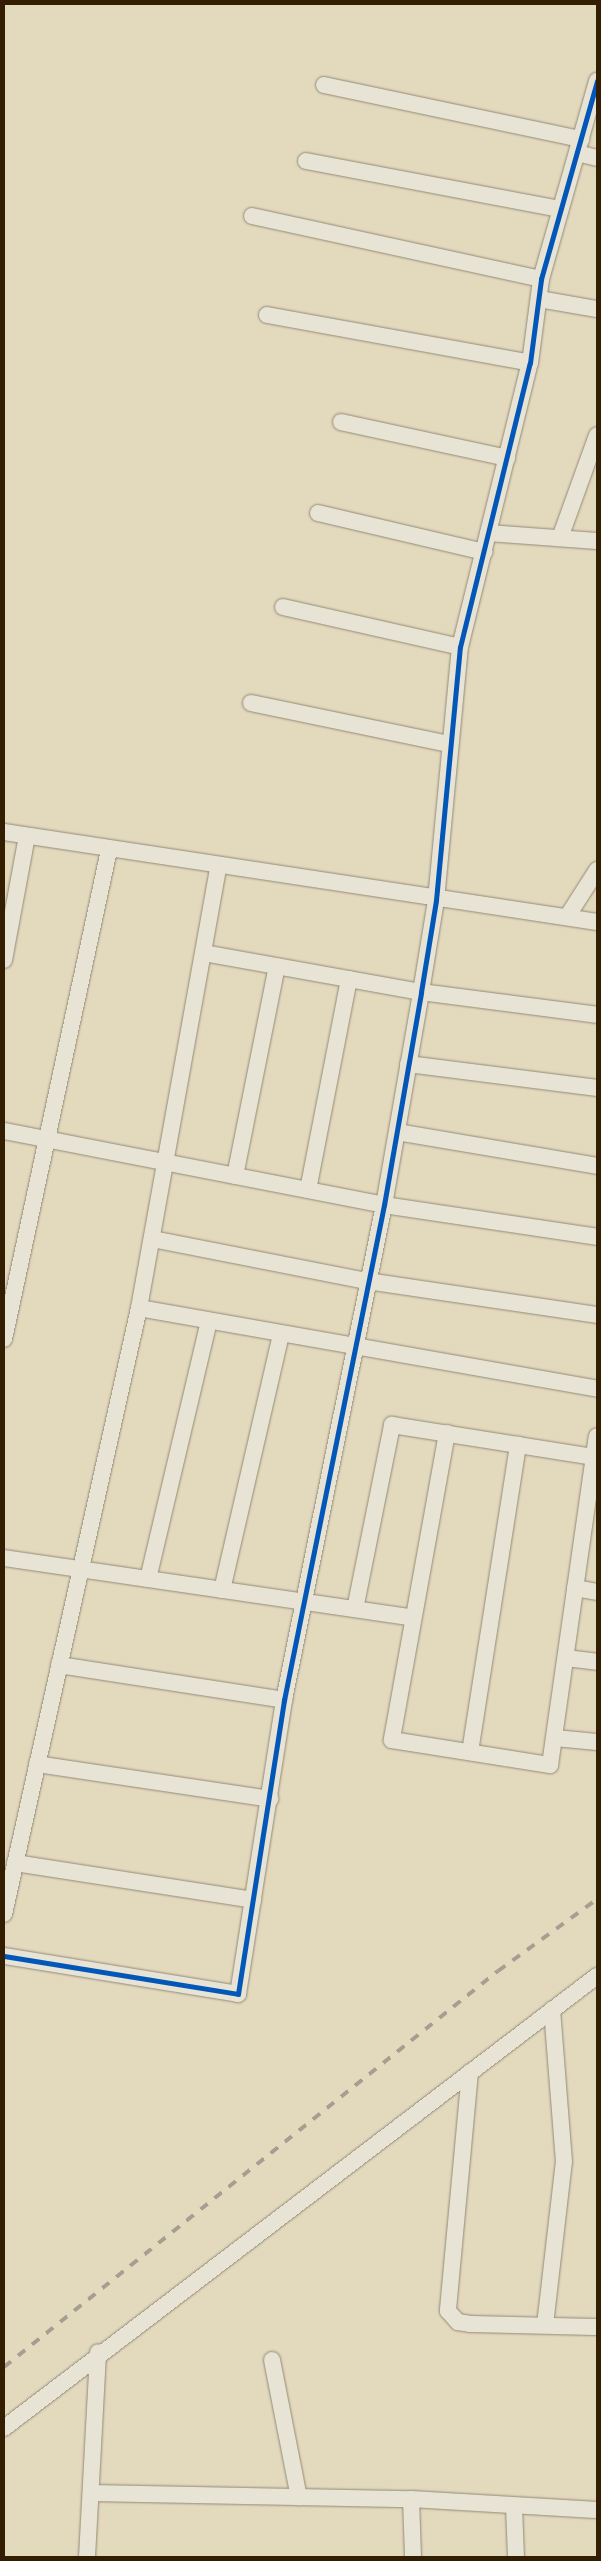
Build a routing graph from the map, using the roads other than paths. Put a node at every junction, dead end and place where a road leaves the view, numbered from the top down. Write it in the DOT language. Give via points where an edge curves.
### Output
graph roads {
  1 [pos="597,84"];
  2 [pos="324,85"];
  3 [pos="579,146"];
  4 [pos="597,158"];
  5 [pos="306,161"];
  6 [pos="561,209"];
  7 [pos="252,216"];
  8 [pos="542,279"];
  9 [pos="539,299"];
  10 [pos="597,309"];
  11 [pos="267,315"];
  12 [pos="530,363"];
  13 [pos="341,422"];
  14 [pos="597,436"];
  15 [pos="507,458"];
  16 [pos="318,513"];
  17 [pos="488,533"];
  18 [pos="560,538"];
  19 [pos="597,541"];
  20 [pos="484,552"];
  21 [pos="283,607"];
  22 [pos="460,647"];
  23 [pos="251,703"];
  24 [pos="449,744"];
  25 [pos="4,832"];
  26 [pos="27,836"];
  27 [pos="109,850"];
  28 [pos="218,867"];
  29 [pos="597,870"];
  30 [pos="436,900"];
  31 [pos="566,917"];
  32 [pos="597,922"];
  33 [pos="204,953"];
  34 [pos="4,960"];
  35 [pos="277,966"];
  36 [pos="349,979"];
  37 [pos="420,992"];
  38 [pos="597,1015"];
  39 [pos="408,1064"];
  40 [pos="597,1088"];
  41 [pos="4,1131"];
  42 [pos="397,1132"];
  43 [pos="46,1139"];
  44 [pos="168,1163"];
  45 [pos="597,1166"];
  46 [pos="235,1176"];
  47 [pos="308,1190"];
  48 [pos="384,1205"];
  49 [pos="597,1237"];
  50 [pos="152,1240"];
  51 [pos="367,1281"];
  52 [pos="139,1308"];
  53 [pos="597,1315"];
  54 [pos="209,1321"];
  55 [pos="281,1334"];
  56 [pos="4,1340"];
  57 [pos="353,1348"];
  58 [pos="597,1389"];
  59 [pos="446,1433"];
  60 [pos="597,1436"];
  61 [pos="518,1445"];
  62 [pos="594,1457"];
  63 [pos="591,1520"];
  64 [pos="4,1558"];
  65 [pos="80,1569"];
  66 [pos="148,1579"];
  67 [pos="575,1588"];
  68 [pos="222,1590"];
  69 [pos="597,1592"];
  70 [pos="302,1601"];
  71 [pos="355,1609"];
  72 [pos="413,1618"];
  73 [pos="566,1658"];
  74 [pos="597,1662"];
  75 [pos="59,1665"];
  76 [pos="284,1700"];
  77 [pos="555,1738"];
  78 [pos="597,1742"];
  79 [pos="470,1752"];
  80 [pos="37,1764"];
  81 [pos="270,1799"];
  82 [pos="15,1863"];
  83 [pos="253,1900"];
  84 [pos="4,1914"];
  85 [pos="4,1956"];
  86 [pos="597,1976"];
  87 [pos="552,2010"];
  88 [pos="470,2072"];
  89 [pos="545,2326"];
  90 [pos="597,2327"];
  91 [pos="98,2352"];
  92 [pos="272,2360"];
  93 [pos="4,2428"];
  94 [pos="91,2493"];
  95 [pos="299,2497"];
  96 [pos="411,2499"];
  97 [pos="514,2507"];
  98 [pos="597,2510"];
  99 [pos="87,2557"];
  100 [pos="413,2557"];
  101 [pos="516,2557"];
  1 -- 3 [label="street"];
  2 -- 3 [label="street"];
  3 -- 4 [label="street"];
  3 -- 6 [label="street"];
  5 -- 6 [label="street"];
  6 -- 8 [label="street"];
  7 -- 8 [label="street"];
  8 -- 9 [label="street"];
  9 -- 10 [label="street"];
  9 -- 12 [label="street"];
  11 -- 12 [label="street"];
  12 -- 15 [label="street"];
  13 -- 15 [label="street"];
  14 -- 18 [label="street"];
  15 -- 17 [label="street"];
  16 -- 20 [label="street"];
  17 -- 18 [label="street"];
  17 -- 20 [label="street"];
  18 -- 19 [label="street"];
  20 -- 22 [label="street"];
  21 -- 22 [label="street"];
  22 -- 24 [label="street"];
  23 -- 24 [label="street"];
  24 -- 30 [label="street"];
  25 -- 26 [label="street"];
  26 -- 27 [label="street"];
  26 -- 34 [label="street"];
  27 -- 28 [label="street"];
  27 -- 43 [label="street"];
  28 -- 30 [label="street"];
  28 -- 33 [label="street"];
  29 -- 31 [label="street"];
  30 -- 31 [label="street"];
  30 -- 37 [label="street"];
  31 -- 32 [label="street"];
  33 -- 35 [label="street"];
  33 -- 44 [label="street"];
  35 -- 36 [label="street"];
  35 -- 46 [label="street"];
  36 -- 37 [label="street"];
  36 -- 47 [label="street"];
  37 -- 38 [label="street"];
  37 -- 39 [label="street"];
  39 -- 40 [label="street"];
  39 -- 42 [label="street"];
  41 -- 43 [label="street"];
  42 -- 45 [label="street"];
  42 -- 48 [label="street"];
  43 -- 44 [label="street"];
  43 -- 56 [label="street"];
  44 -- 46 [label="street"];
  44 -- 50 [label="street"];
  46 -- 47 [label="street"];
  47 -- 48 [label="street"];
  48 -- 49 [label="street"];
  48 -- 51 [label="street"];
  50 -- 51 [label="street"];
  50 -- 52 [label="street"];
  51 -- 53 [label="street"];
  51 -- 57 [label="street"];
  52 -- 54 [label="street"];
  52 -- 65 [label="street"];
  54 -- 55 [label="street"];
  54 -- 66 [label="street"];
  55 -- 57 [label="street"];
  55 -- 68 [label="street"];
  57 -- 58 [label="street"];
  57 -- 70 [label="street"];
  59 -- 61 [label="street"];
  59 -- 71 [label="street" via="392,1425"];
  59 -- 72 [label="street"];
  60 -- 62 [label="street"];
  61 -- 62 [label="street"];
  61 -- 79 [label="street"];
  62 -- 63 [label="street"];
  63 -- 67 [label="street"];
  64 -- 65 [label="street"];
  65 -- 66 [label="street"];
  65 -- 75 [label="street"];
  66 -- 68 [label="street"];
  67 -- 69 [label="street"];
  67 -- 73 [label="street"];
  68 -- 70 [label="street"];
  70 -- 71 [label="street"];
  70 -- 76 [label="street"];
  71 -- 72 [label="street"];
  72 -- 79 [label="street" via="392,1740"];
  73 -- 74 [label="street"];
  73 -- 77 [label="street"];
  75 -- 76 [label="street"];
  75 -- 80 [label="street"];
  76 -- 81 [label="street"];
  77 -- 78 [label="street"];
  77 -- 79 [label="street" via="550,1765"];
  80 -- 81 [label="street"];
  80 -- 82 [label="street"];
  81 -- 83 [label="street"];
  82 -- 83 [label="street"];
  82 -- 84 [label="street"];
  83 -- 85 [label="street" via="238,1994"];
  86 -- 87 [label="street"];
  87 -- 88 [label="street"];
  87 -- 89 [label="street" via="564,2162"];
  88 -- 89 [label="street" via="448,2311 458,2322 470,2324"];
  88 -- 91 [label="street" via="283,2218"];
  89 -- 90 [label="street"];
  91 -- 93 [label="street"];
  91 -- 94 [label="street"];
  92 -- 95 [label="street"];
  94 -- 95 [label="street"];
  94 -- 99 [label="street"];
  95 -- 96 [label="street"];
  96 -- 97 [label="street"];
  96 -- 100 [label="street"];
  97 -- 98 [label="street"];
  97 -- 101 [label="street"];
}
